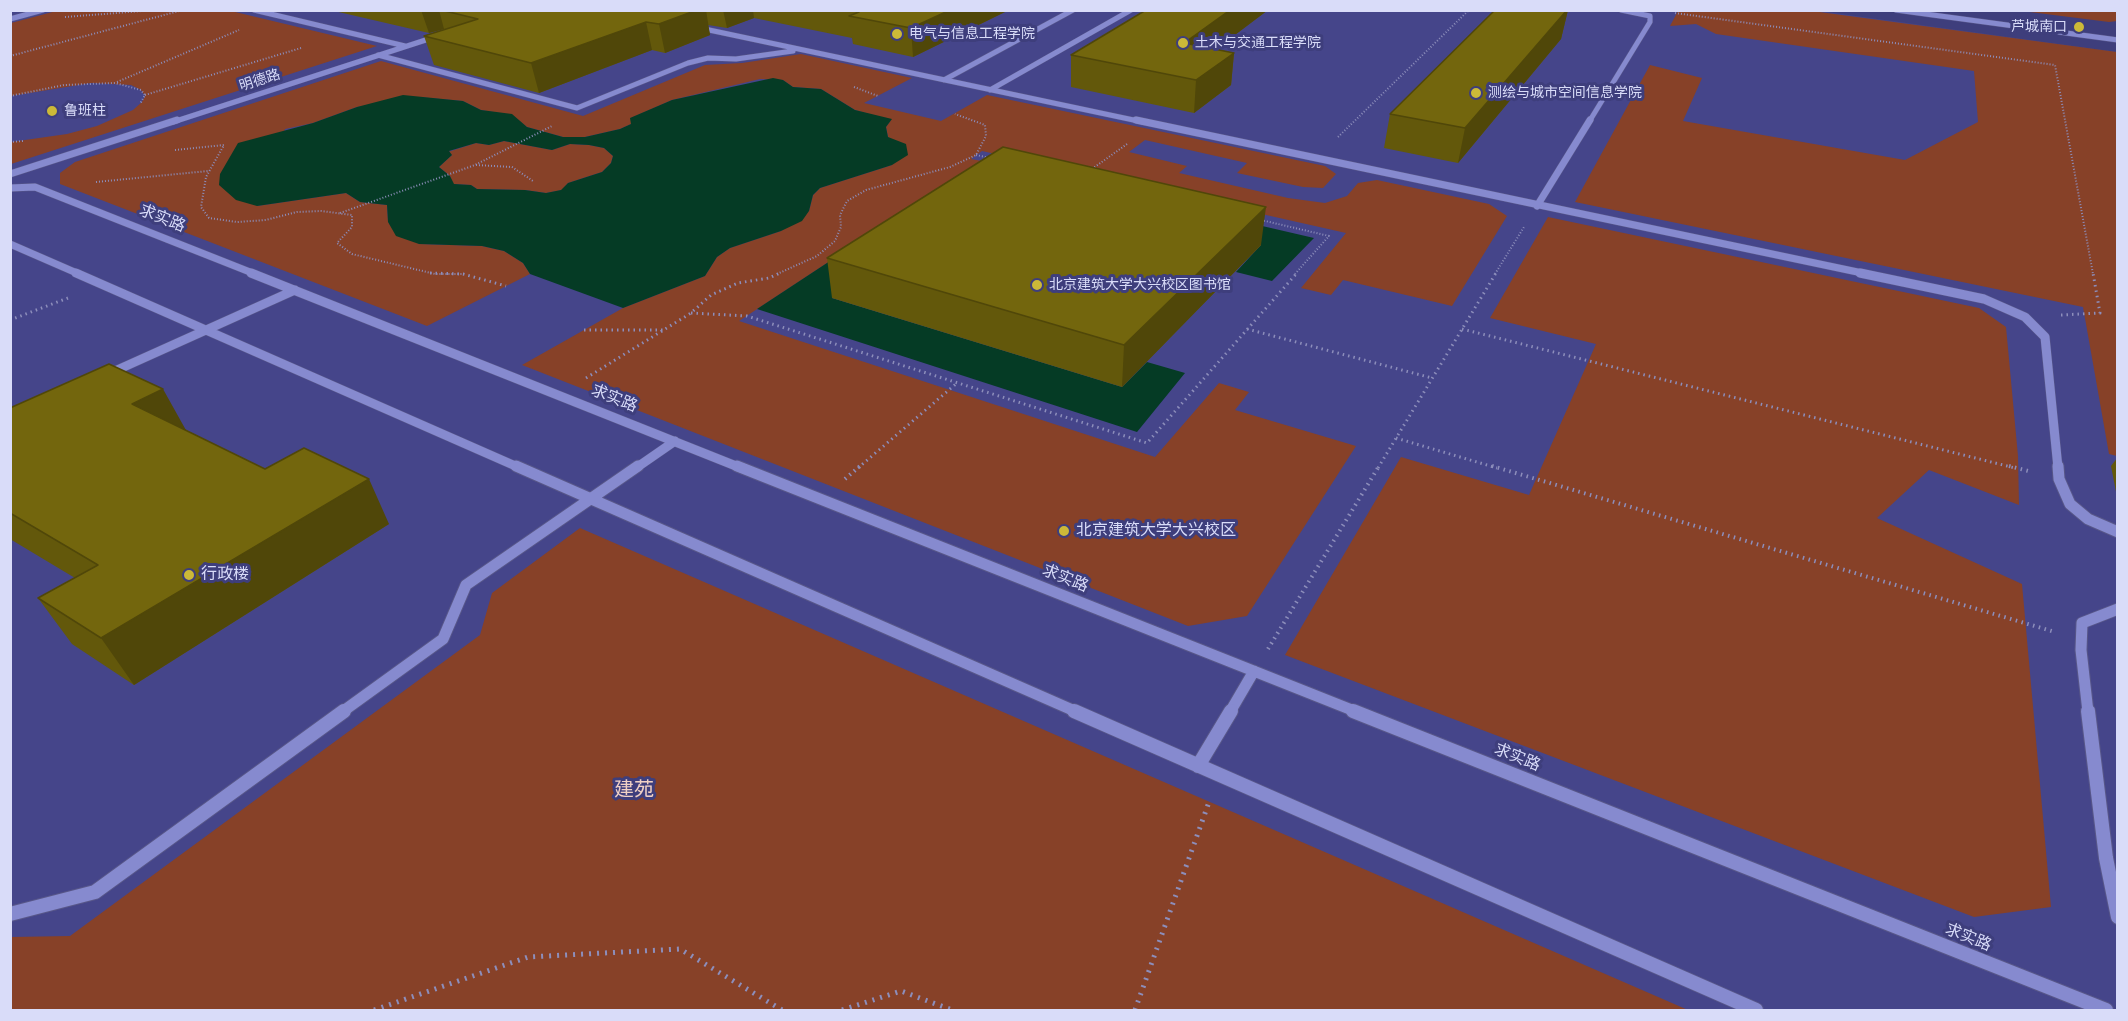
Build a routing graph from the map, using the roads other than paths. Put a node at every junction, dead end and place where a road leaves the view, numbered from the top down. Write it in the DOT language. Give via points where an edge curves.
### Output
graph roads {
  1 [pos="43,10"];
  2 [pos="254,10"];
  3 [pos="1073,10"];
  4 [pos="1131,10"];
  5 [pos="1621,10"];
  6 [pos="1896,10"];
  7 [pos="10,18"];
  8 [pos="682,24"];
  9 [pos="450,32"];
  10 [pos="2118,40"];
  11 [pos="405,46"];
  12 [pos="809,51"];
  13 [pos="378,55"];
  14 [pos="944,80"];
  15 [pos="990,90"];
  16 [pos="10,174"];
  17 [pos="10,188"];
  18 [pos="1537,206"];
  19 [pos="10,244"];
  20 [pos="295,290"];
  21 [pos="206,330"];
  22 [pos="97,379"];
  23 [pos="675,441"];
  24 [pos="591,499"];
  25 [pos="2118,532"];
  26 [pos="2118,609"];
  27 [pos="1254,671"];
  28 [pos="1198,766"];
  29 [pos="10,914"];
  30 [pos="2118,917"];
  31 [pos="1755,1011"];
  32 [pos="2106,1011"];
  1 -- 7 [label="street"];
  2 -- 11 [label="street"];
  3 -- 14 [label="street"];
  4 -- 15 [label="street"];
  5 -- 18 [label="street" via="1650,16 1650,22"];
  6 -- 10 [label="street"];
  8 -- 12 [label="street"];
  9 -- 11 [label="street, 明德路"];
  11 -- 13 [label="street, 明德路"];
  12 -- 13 [label="street" via="708,58 577,108"];
  12 -- 14 [label="street"];
  13 -- 16 [label="street, 明德路"];
  14 -- 15 [label="street"];
  15 -- 18 [label="street"];
  17 -- 20 [label="street, 求实路" via="35,187"];
  18 -- 25 [label="street" via="1984,299 2025,316 2045,337 2059,479 2070,504 2088,519"];
  19 -- 21 [label="street"];
  20 -- 21 [label="street"];
  20 -- 23 [label="street, 求实路"];
  21 -- 22 [label="street"];
  21 -- 24 [label="street"];
  23 -- 24 [label="street"];
  23 -- 27 [label="street, 求实路"];
  24 -- 28 [label="street"];
  24 -- 29 [label="street" via="466,585 443,639 105,885 95,892"];
  26 -- 30 [label="street" via="2082,622 2081,640 2106,858"];
  27 -- 28 [label="street"];
  27 -- 32 [label="street, 求实路"];
  28 -- 31 [label="street"];
}
